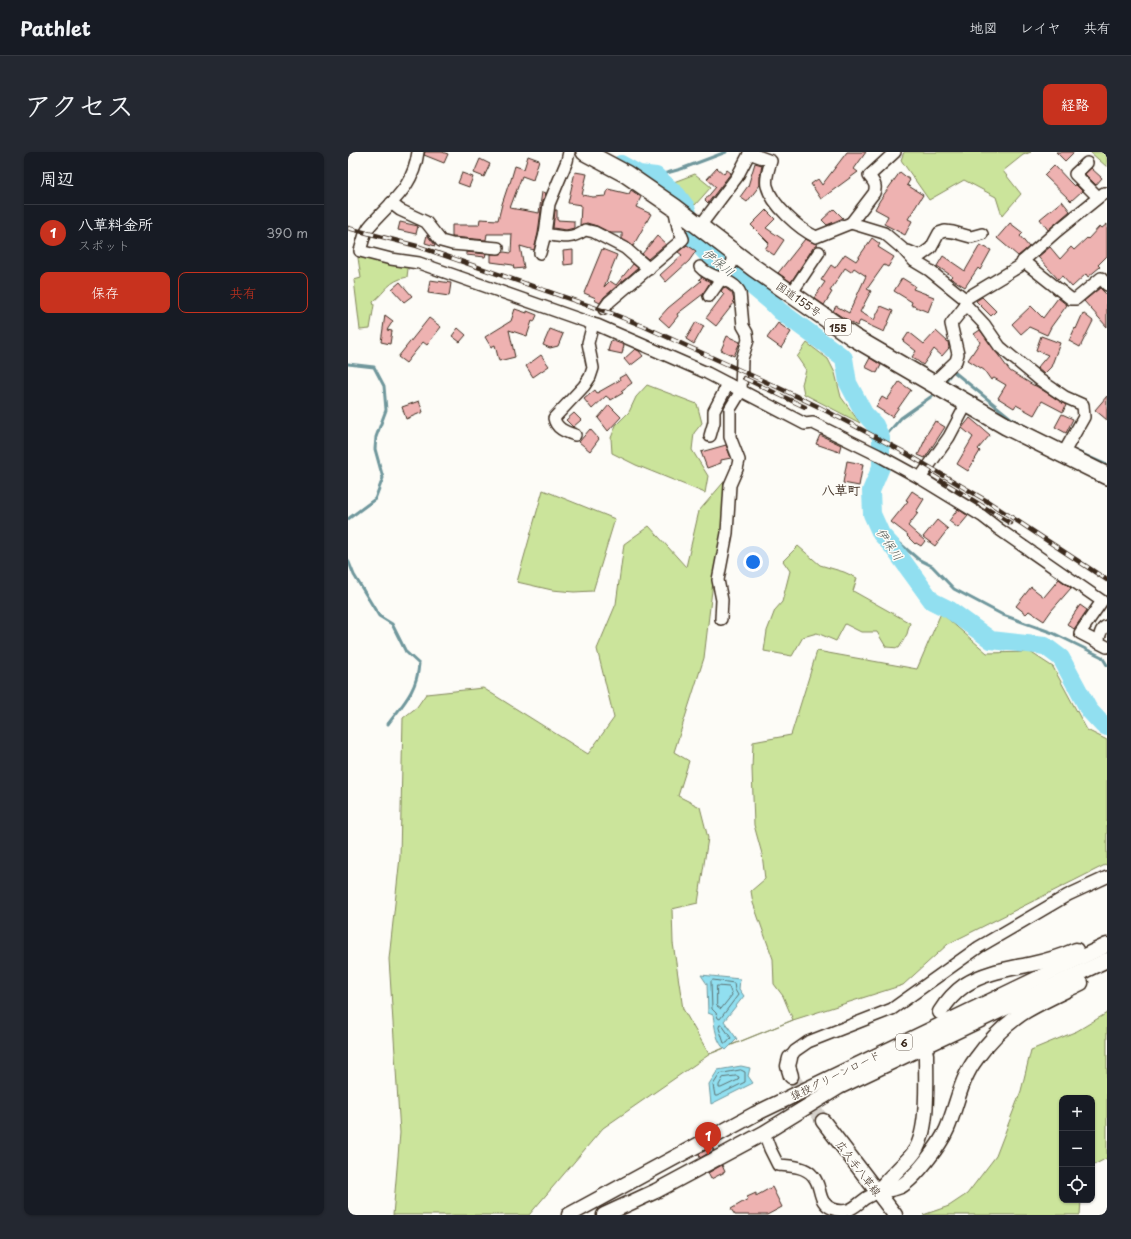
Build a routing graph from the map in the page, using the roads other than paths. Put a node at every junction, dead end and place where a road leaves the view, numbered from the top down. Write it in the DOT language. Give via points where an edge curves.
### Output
graph roads {
  1 [pos="418,152"];
  2 [pos="569,152"];
  3 [pos="585,152"];
  4 [pos="749,152"];
  5 [pos="894,152"];
  6 [pos="1087,163"];
  7 [pos="1102,195"];
  8 [pos="391,203"];
  9 [pos="674,207"];
  10 [pos="851,223"];
  11 [pos="700,226"];
  12 [pos="545,234"];
  13 [pos="982,234"];
  14 [pos="498,248"];
  15 [pos="904,250"];
  16 [pos="819,252"];
  17 [pos="540,253"];
  18 [pos="1023,261"];
  19 [pos="700,267"];
  20 [pos="729,267"];
  21 [pos="649,269"];
  22 [pos="1105,278"];
  23 [pos="791,294"];
  24 [pos="709,296"];
  25 [pos="965,302"];
  26 [pos="604,308"];
  27 [pos="593,324"];
  28 [pos="933,383"];
  29 [pos="728,384"];
  30 [pos="741,390"];
  31 [pos="966,404"];
  32 [pos="575,435"];
  33 [pos="710,436"];
  34 [pos="1066,449"];
  35 [pos="1107,476"];
  36 [pos="920,478"];
  37 [pos="1107,606"];
  38 [pos="721,618"];
  39 [pos="1107,626"];
  40 [pos="1086,637"];
  41 [pos="1102,645"];
  42 [pos="1107,877"];
  43 [pos="1107,945"];
  44 [pos="1107,960"];
  45 [pos="1107,968"];
  46 [pos="940,1012"];
  47 [pos="926,1054"];
  48 [pos="790,1058"];
  49 [pos="791,1076"];
  50 [pos="824,1121"];
  51 [pos="764,1133"];
  52 [pos="877,1192"];
  53 [pos="569,1215"];
  54 [pos="604,1215"];
  55 [pos="895,1215"];
  1 -- 8 [label="street" via="408,183"];
  2 -- 12 [label="street" via="550,204"];
  3 -- 9 [label="highway, 国道155号 / 155" via="626,174"];
  4 -- 10 [label="street" via="771,161 766,179 770,192 780,208 808,233 816,237"];
  4 -- 11 [label="street" via="737,177"];
  5 -- 10 [label="street" via="869,176 876,189"];
  6 -- 7 [label="street" via="1075,174"];
  7 -- 18 [label="street"];
  8 -- 14 [label="street" via="426,222 441,241"];
  8 -- 27 [label="street" via="369,227 360,251 391,260 419,263"];
  9 -- 11 [label="highway, 国道155号 / 155"];
  9 -- 21 [label="street" via="683,239"];
  10 -- 15 [label="street" via="884,233"];
  11 -- 20 [label="highway, 国道155号 / 155"];
  12 -- 17 [label="street"];
  12 -- 21 [label="street" via="568,237 576,236 585,230 594,232 626,248"];
  13 -- 15 [label="street" via="971,237 945,231 939,233 931,248 920,256"];
  15 -- 25 [label="street"];
  16 -- 23 [label="street"];
  18 -- 22 [label="street" via="1071,299 1076,299"];
  18 -- 25 [label="street" via="1020,266"];
  19 -- 20 [label="street" via="708,274"];
  20 -- 23 [label="highway, 国道155号 / 155"];
  20 -- 24 [label="street"];
  20 -- 30 [label="street" via="740,293 743,326 748,340 742,359"];
  21 -- 26 [label="street"];
  23 -- 28 [label="highway, 国道155号 / 155" via="853,337"];
  25 -- 28 [label="street" via="951,324 958,354 956,361"];
  25 -- 34 [label="street" via="1000,347 1040,380 1083,406 1084,417"];
  27 -- 29 [label="street"];
  27 -- 32 [label="street" via="588,343 593,368 590,377 554,418 555,423 563,431"];
  28 -- 31 [label="highway, 国道155号 / 155"];
  29 -- 30 [label="street"];
  29 -- 33 [label="street" via="714,411"];
  30 -- 36 [label="street" via="805,424 813,423"];
  30 -- 38 [label="street" via="730,409 730,438 739,460 730,485 727,533 718,580 722,600"];
  31 -- 34 [label="highway, 国道155号 / 155"];
  31 -- 36 [label="street" via="949,437"];
  34 -- 35 [label="highway, 国道155号 / 155"];
  36 -- 40 [label="street" via="982,516 1102,601 1080,633"];
  37 -- 40 [label="street"];
  39 -- 41 [label="street" via="1100,632"];
  40 -- 41 [label="street"];
  42 -- 48 [label="street" via="1068,895 979,947 892,1010 808,1042 795,1050"];
  43 -- 46 [label="main road" via="1082,948 1034,964 980,977 952,996"];
  43 -- 53 [label="main road, 猿投グリーンロード / 6" via="755,1114"];
  44 -- 51 [label="main road, 猿投グリーンロード / 6" via="839,1087"];
  45 -- 52 [label="main road" via="1022,1014 1006,1026 975,1060 964,1079 947,1129 938,1145 901,1186"];
  47 -- 52 [label="main road" via="926,1096 921,1138 908,1160"];
  48 -- 49 [label="main road" via="788,1066"];
  50 -- 52 [label="main road, 広久手八草線"];
  51 -- 52 [label="street" via="778,1165 801,1168 812,1175 822,1199 830,1208 843,1211 850,1209"];
  51 -- 54 [label="main road, 猿投グリーンロード / 6" via="656,1191"];
  52 -- 55 [label="main road, 広久手八草線"];
}
